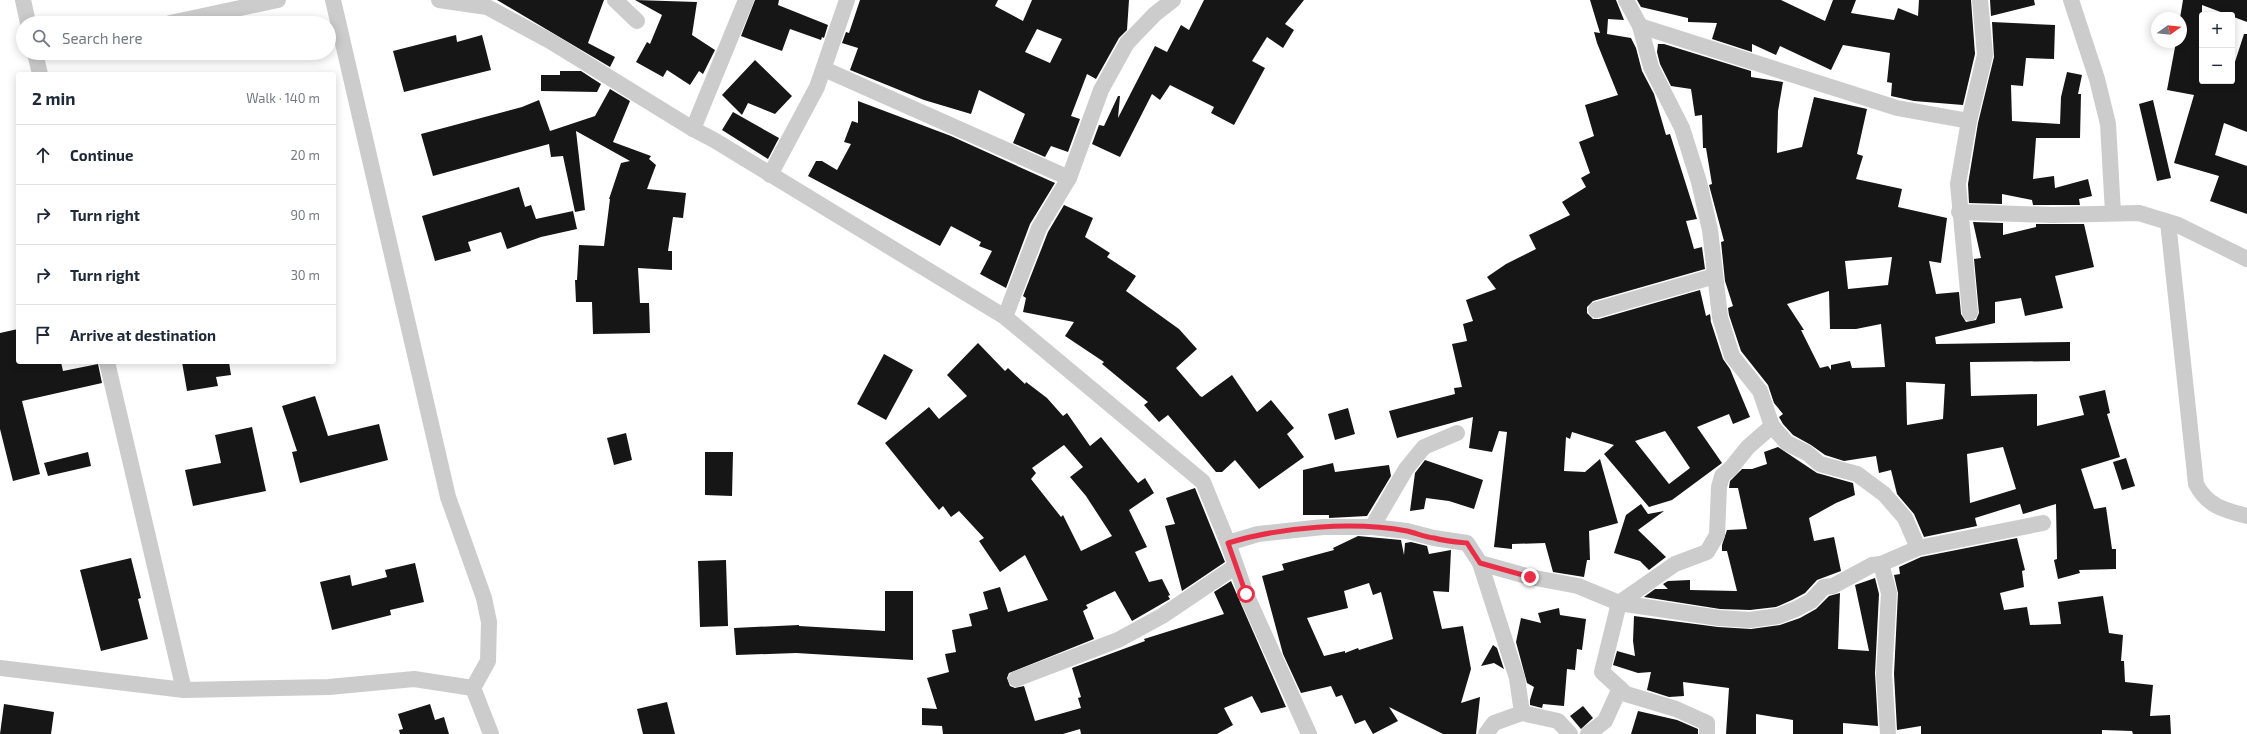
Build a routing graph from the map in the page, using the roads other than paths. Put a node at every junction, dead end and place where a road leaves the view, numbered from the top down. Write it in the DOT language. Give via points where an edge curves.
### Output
graph roads {
  1 [pos="23,0"];
  2 [pos="278,0"];
  3 [pos="333,0"];
  4 [pos="439,0"];
  5 [pos="615,0"];
  6 [pos="746,0"];
  7 [pos="847,0"];
  8 [pos="1173,0"];
  9 [pos="1626,0"];
  10 [pos="1980,0"];
  11 [pos="2071,0"];
  12 [pos="488,3"];
  13 [pos="26,16"];
  14 [pos="203,16"];
  15 [pos="637,21"];
  16 [pos="1640,26"];
  17 [pos="37,60"];
  18 [pos="824,69"];
  19 [pos="40,72"];
  20 [pos="1968,121"];
  21 [pos="693,129"];
  22 [pos="770,176"];
  23 [pos="1069,178"];
  24 [pos="1959,212"];
  25 [pos="2112,213"];
  26 [pos="2168,222"];
  27 [pos="2247,259"];
  28 [pos="1715,276"];
  29 [pos="1596,310"];
  30 [pos="1970,313"];
  31 [pos="1005,317"];
  32 [pos="107,364"];
  33 [pos="1772,426"];
  34 [pos="1457,433"];
  35 [pos="2247,516"];
  36 [pos="2043,523"];
  37 [pos="1372,527"];
  38 [pos="1228,543"];
  39 [pos="1918,548"];
  40 [pos="1480,563"];
  41 [pos="1881,564"];
  42 [pos="1236,566"];
  43 [pos="1620,603"];
  44 [pos="0,668"];
  45 [pos="1016,679"];
  46 [pos="473,688"];
  47 [pos="1620,688"];
  48 [pos="184,690"];
  49 [pos="1522,713"];
  50 [pos="492,734"];
  51 [pos="1309,734"];
  52 [pos="1486,734"];
  53 [pos="1570,734"];
  54 [pos="1588,734"];
  55 [pos="1707,734"];
  56 [pos="1888,734"];
  1 -- 13 [label="street"];
  2 -- 14 [label="street"];
  3 -- 46 [label="street" via="448,497 484,598 489,622 488,661"];
  4 -- 12 [label="street"];
  5 -- 15 [label="street"];
  6 -- 21 [label="street"];
  7 -- 18 [label="street"];
  8 -- 23 [label="street" via="1155,14 1127,44 1101,90"];
  9 -- 16 [label="street"];
  10 -- 20 [label="street" via="1985,55"];
  11 -- 25 [label="street" via="2097,79 2108,124"];
  12 -- 21 [label="street"];
  16 -- 20 [label="street" via="1897,108"];
  16 -- 28 [label="street" via="1651,67 1682,128 1699,182 1710,230"];
  17 -- 19 [label="street"];
  18 -- 22 [label="street"];
  18 -- 23 [label="street"];
  20 -- 24 [label="street" via="1958,184"];
  21 -- 22 [label="street"];
  22 -- 31 [label="street"];
  23 -- 31 [label="street" via="1039,228"];
  24 -- 25 [label="street" via="2053,215"];
  24 -- 30 [label="street"];
  25 -- 26 [label="street" via="2138,213"];
  26 -- 27 [label="street"];
  26 -- 35 [label="street" via="2196,484 2202,495 2218,508"];
  28 -- 29 [label="street"];
  28 -- 33 [label="street" via="1720,317 1732,356 1760,391"];
  31 -- 38 [label="street" via="1203,482"];
  32 -- 48 [label="street"];
  33 -- 39 [label="street" via="1787,443 1807,453 1820,464 1857,474 1884,494 1905,518"];
  33 -- 43 [label="street" via="1748,447 1732,468 1722,476 1719,487 1717,535 1707,552 1675,564"];
  34 -- 37 [label="street" via="1424,447 1406,469"];
  36 -- 39 [label="street"];
  37 -- 38 [label="street" via="1323,527 1265,533"];
  37 -- 40 [label="street" via="1467,543"];
  38 -- 42 [label="street"];
  39 -- 41 [label="street"];
  40 -- 43 [label="street" via="1530,577 1578,586"];
  40 -- 49 [label="street" via="1517,678"];
  41 -- 43 [label="street" via="1872,565 1833,586 1824,587 1811,601 1778,616 1750,620 1719,618"];
  41 -- 56 [label="street" via="1889,592 1884,674"];
  42 -- 45 [label="street" via="1162,616 1124,637"];
  42 -- 51 [label="street"];
  43 -- 47 [label="street" via="1602,672"];
  44 -- 48 [label="street"];
  46 -- 48 [label="street" via="414,679 329,687"];
  46 -- 50 [label="street"];
  47 -- 54 [label="street" via="1605,721"];
  47 -- 55 [label="street" via="1626,694 1676,709 1707,723"];
  49 -- 52 [label="street" via="1494,723"];
  49 -- 53 [label="street" via="1558,720"];
}
